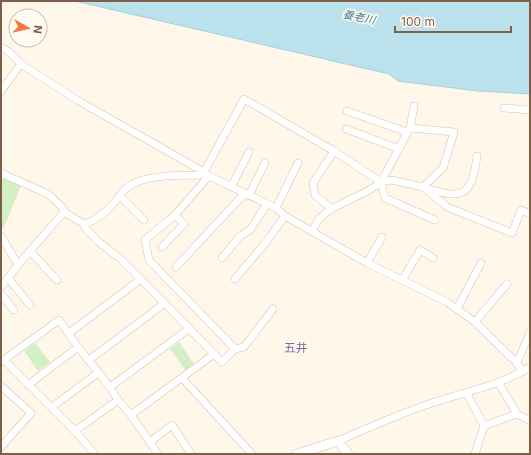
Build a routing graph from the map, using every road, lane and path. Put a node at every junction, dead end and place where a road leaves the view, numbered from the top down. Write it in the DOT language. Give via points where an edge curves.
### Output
graph roads {
  1 [pos="1,47"];
  2 [pos="21,64"];
  3 [pos="1,91"];
  4 [pos="414,106"];
  5 [pos="504,108"];
  6 [pos="530,110"];
  7 [pos="347,111"];
  8 [pos="346,129"];
  9 [pos="409,130"];
  10 [pos="399,149"];
  11 [pos="334,151"];
  12 [pos="249,152"];
  13 [pos="476,156"];
  14 [pos="265,163"];
  15 [pos="298,164"];
  16 [pos="1,173"];
  17 [pos="206,174"];
  18 [pos="381,182"];
  19 [pos="232,187"];
  20 [pos="423,187"];
  21 [pos="247,194"];
  22 [pos="120,196"];
  23 [pos="267,204"];
  24 [pos="276,208"];
  25 [pos="332,209"];
  26 [pos="64,212"];
  27 [pos="175,214"];
  28 [pos="530,214"];
  29 [pos="285,216"];
  30 [pos="144,220"];
  31 [pos="435,220"];
  32 [pos="84,224"];
  33 [pos="312,231"];
  34 [pos="382,237"];
  35 [pos="2,241"];
  36 [pos="162,247"];
  37 [pos="30,251"];
  38 [pos="222,258"];
  39 [pos="433,258"];
  40 [pos="367,262"];
  41 [pos="481,263"];
  42 [pos="18,264"];
  43 [pos="176,267"];
  44 [pos="8,278"];
  45 [pos="141,279"];
  46 [pos="57,280"];
  47 [pos="235,280"];
  48 [pos="403,280"];
  49 [pos="507,284"];
  50 [pos="1,287"];
  51 [pos="1,294"];
  52 [pos="165,303"];
  53 [pos="30,305"];
  54 [pos="273,309"];
  55 [pos="457,309"];
  56 [pos="14,310"];
  57 [pos="475,322"];
  58 [pos="190,328"];
  59 [pos="530,332"];
  60 [pos="69,333"];
  61 [pos="78,347"];
  62 [pos="235,349"];
  63 [pos="214,354"];
  64 [pos="89,360"];
  65 [pos="2,361"];
  66 [pos="516,363"];
  67 [pos="530,367"];
  68 [pos="522,372"];
  69 [pos="98,373"];
  70 [pos="182,378"];
  71 [pos="498,382"];
  72 [pos="28,385"];
  73 [pos="1,386"];
  74 [pos="110,387"];
  75 [pos="466,392"];
  76 [pos="118,400"];
  77 [pos="52,407"];
  78 [pos="517,414"];
  79 [pos="131,415"];
  80 [pos="530,421"];
  81 [pos="484,426"];
  82 [pos="75,431"];
  83 [pos="338,441"];
  84 [pos="150,442"];
  85 [pos="1,447"];
  86 [pos="93,454"];
  87 [pos="158,454"];
  88 [pos="191,454"];
  89 [pos="252,454"];
  90 [pos="297,454"];
  91 [pos="348,454"];
  92 [pos="475,454"];
  1 -- 2 [label="street"];
  2 -- 3 [label="street"];
  2 -- 17 [label="street" via="77,100"];
  4 -- 9 [label="street"];
  5 -- 6 [label="street"];
  7 -- 9 [label="street"];
  8 -- 10 [label="street"];
  9 -- 10 [label="street"];
  9 -- 20 [label="street" via="454,132 443,168"];
  10 -- 18 [label="street"];
  11 -- 17 [label="street" via="244,99"];
  11 -- 18 [label="street"];
  11 -- 25 [label="street" via="313,183 314,195"];
  12 -- 19 [label="street"];
  13 -- 20 [label="street" via="471,185 464,191 454,194"];
  14 -- 21 [label="street"];
  15 -- 24 [label="street"];
  16 -- 26 [label="street" via="48,194 62,206"];
  17 -- 19 [label="street"];
  17 -- 22 [label="street" via="137,182 126,188"];
  17 -- 27 [label="street"];
  18 -- 20 [label="street" via="392,180"];
  18 -- 25 [label="street" via="375,188"];
  18 -- 31 [label="street" via="385,198"];
  19 -- 21 [label="street"];
  20 -- 28 [label="street" via="447,207 512,233 521,210"];
  21 -- 23 [label="street"];
  21 -- 43 [label="street"];
  22 -- 30 [label="street"];
  22 -- 32 [label="street" via="102,214"];
  23 -- 24 [label="street"];
  23 -- 38 [label="street" via="250,230 240,236"];
  24 -- 29 [label="street"];
  25 -- 33 [label="street" via="320,218"];
  26 -- 32 [label="street"];
  26 -- 37 [label="street"];
  27 -- 36 [label="street" via="184,224"];
  27 -- 62 [label="street" via="145,240 149,260"];
  29 -- 33 [label="street"];
  29 -- 47 [label="street"];
  32 -- 45 [label="street" via="84,228"];
  33 -- 40 [label="street"];
  34 -- 40 [label="street"];
  35 -- 42 [label="street"];
  37 -- 42 [label="street"];
  37 -- 46 [label="street"];
  39 -- 48 [label="street" via="420,250"];
  40 -- 48 [label="street"];
  41 -- 55 [label="street"];
  42 -- 44 [label="street"];
  44 -- 50 [label="street"];
  44 -- 53 [label="street"];
  45 -- 52 [label="street"];
  45 -- 60 [label="street"];
  48 -- 55 [label="street"];
  49 -- 57 [label="street"];
  51 -- 56 [label="street"];
  52 -- 58 [label="street"];
  52 -- 64 [label="street"];
  54 -- 62 [label="street" via="244,347"];
  55 -- 57 [label="street"];
  57 -- 66 [label="street"];
  58 -- 63 [label="street"];
  58 -- 74 [label="street"];
  59 -- 66 [label="street"];
  60 -- 61 [label="street"];
  60 -- 65 [label="street" via="59,320"];
  61 -- 64 [label="street"];
  61 -- 72 [label="street"];
  62 -- 63 [label="street" via="222,362"];
  63 -- 70 [label="street"];
  64 -- 69 [label="street"];
  65 -- 72 [label="street"];
  66 -- 68 [label="street"];
  67 -- 68 [label="street"];
  68 -- 71 [label="street"];
  69 -- 74 [label="street"];
  69 -- 77 [label="street"];
  70 -- 79 [label="street"];
  70 -- 89 [label="street"];
  71 -- 75 [label="street"];
  71 -- 78 [label="street"];
  72 -- 77 [label="street"];
  73 -- 85 [label="street" via="31,413"];
  74 -- 76 [label="street"];
  75 -- 81 [label="street"];
  75 -- 83 [label="street"];
  76 -- 79 [label="street"];
  76 -- 82 [label="street"];
  77 -- 82 [label="street"];
  78 -- 80 [label="street"];
  78 -- 81 [label="street"];
  79 -- 84 [label="street"];
  81 -- 92 [label="street"];
  82 -- 86 [label="street"];
  83 -- 90 [label="street"];
  83 -- 91 [label="street"];
  84 -- 87 [label="street"];
  84 -- 88 [label="street" via="172,425"];
}
